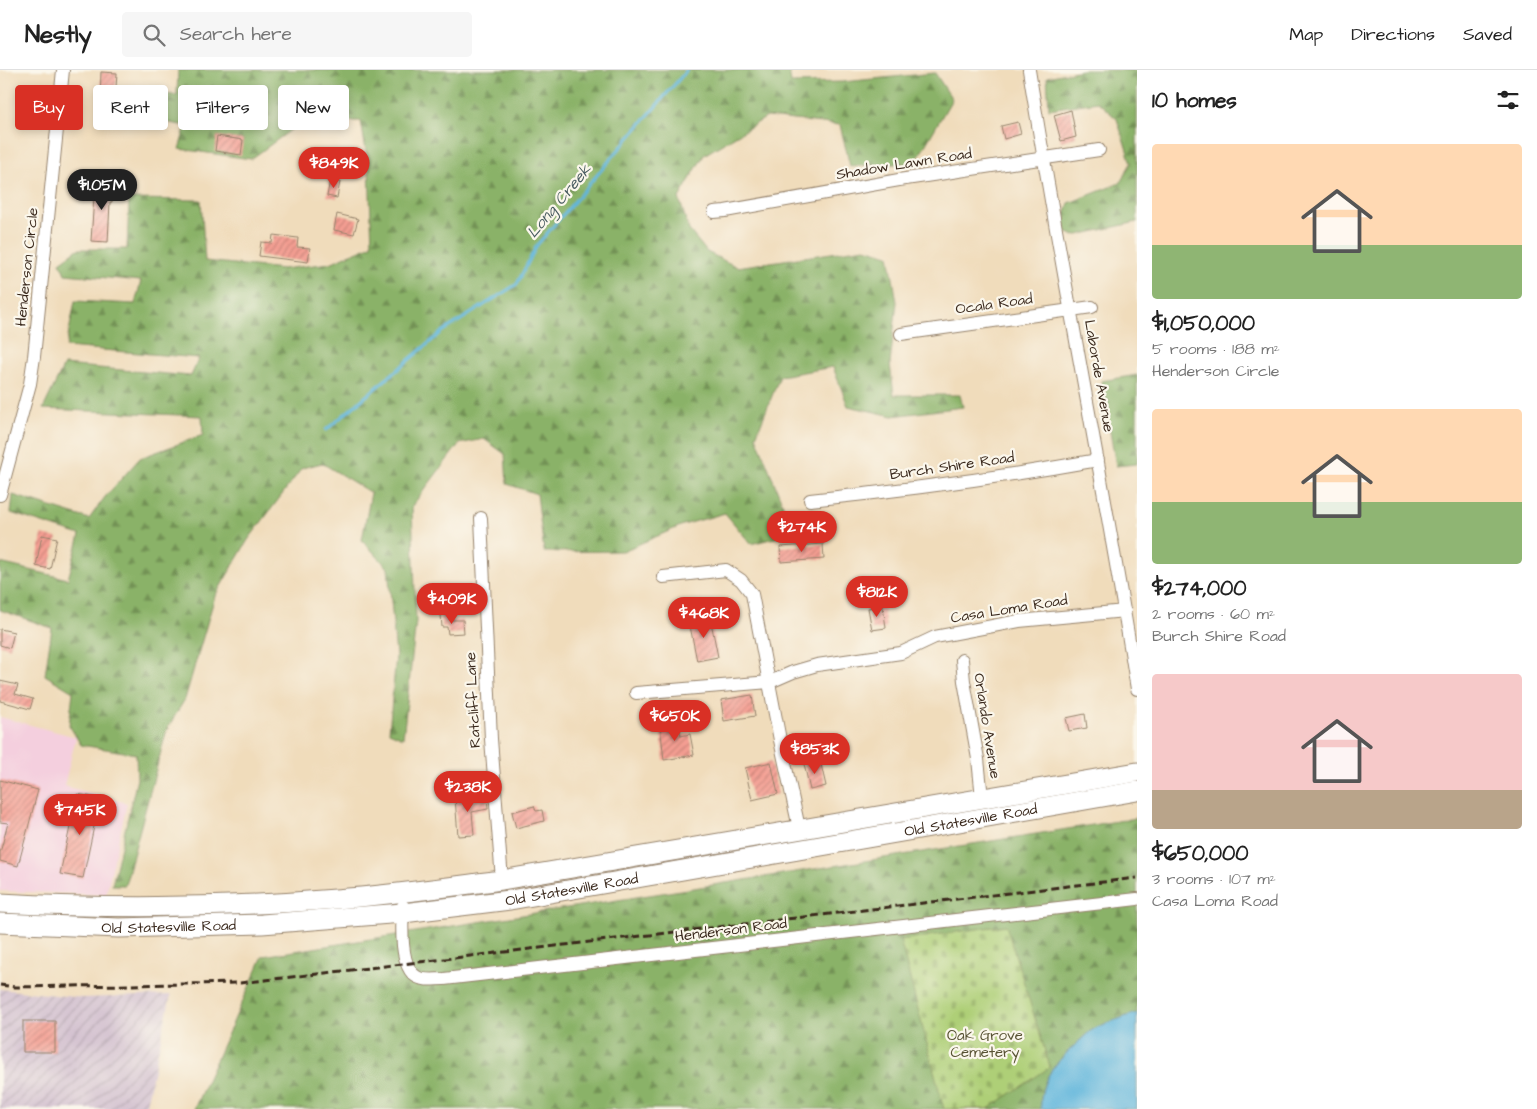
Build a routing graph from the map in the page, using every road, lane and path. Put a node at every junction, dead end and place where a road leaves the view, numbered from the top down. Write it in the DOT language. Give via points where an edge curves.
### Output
graph roads {
  1 [pos="63,70"];
  2 [pos="1029,70"];
  3 [pos="1099,150"];
  4 [pos="1043,158"];
  5 [pos="714,212"];
  6 [pos="1092,307"];
  7 [pos="1071,310"];
  8 [pos="901,334"];
  9 [pos="4,460"];
  10 [pos="1098,460"];
  11 [pos="0,495"];
  12 [pos="810,500"];
  13 [pos="481,518"];
  14 [pos="662,577"];
  15 [pos="1125,611"];
  16 [pos="962,660"];
  17 [pos="770,682"];
  18 [pos="1137,689"];
  19 [pos="636,693"];
  20 [pos="1137,772"];
  21 [pos="1137,792"];
  22 [pos="982,798"];
  23 [pos="800,828"];
  24 [pos="502,880"];
  25 [pos="404,893"];
  26 [pos="1137,899"];
  27 [pos="0,903"];
  28 [pos="403,913"];
  29 [pos="0,923"];
  1 -- 9 [label="street, Henderson Circle" via="30,384"];
  2 -- 4 [label="street, Laborde Avenue"];
  3 -- 4 [label="street, Shadow Lawn Road"];
  4 -- 5 [label="street, Shadow Lawn Road"];
  4 -- 7 [label="street, Laborde Avenue"];
  6 -- 7 [label="street, Ocala Road"];
  7 -- 8 [label="street, Ocala Road"];
  7 -- 10 [label="street, Laborde Avenue"];
  9 -- 11 [label="street, Henderson Circle"];
  10 -- 12 [label="street, Burch Shire Road" via="924,487"];
  10 -- 15 [label="street, Laborde Avenue"];
  13 -- 24 [label="street, Ratcliff Lane" via="491,739"];
  14 -- 17 [label="street" via="726,570 741,580 752,594"];
  15 -- 17 [label="street, Casa Loma Road" via="1019,621 942,636 900,653 817,665"];
  15 -- 18 [label="street, Laborde Avenue"];
  16 -- 22 [label="street, Orlando Avenue"];
  17 -- 19 [label="street, Casa Loma Road"];
  17 -- 23 [label="street"];
  20 -- 22 [label="main road, Old Statesville Road"];
  21 -- 28 [label="main road, Old Statesville Road" via="510,900"];
  22 -- 23 [label="main road, Old Statesville Road"];
  23 -- 24 [label="main road, Old Statesville Road"];
  24 -- 25 [label="main road, Old Statesville Road"];
  25 -- 27 [label="main road, Old Statesville Road" via="240,905 113,907"];
  25 -- 28 [label="street, Henderson Road"];
  26 -- 28 [label="street, Henderson Road" via="444,979 419,978 410,972 402,932"];
  28 -- 29 [label="main road, Old Statesville Road" via="262,924 119,928"];
}
